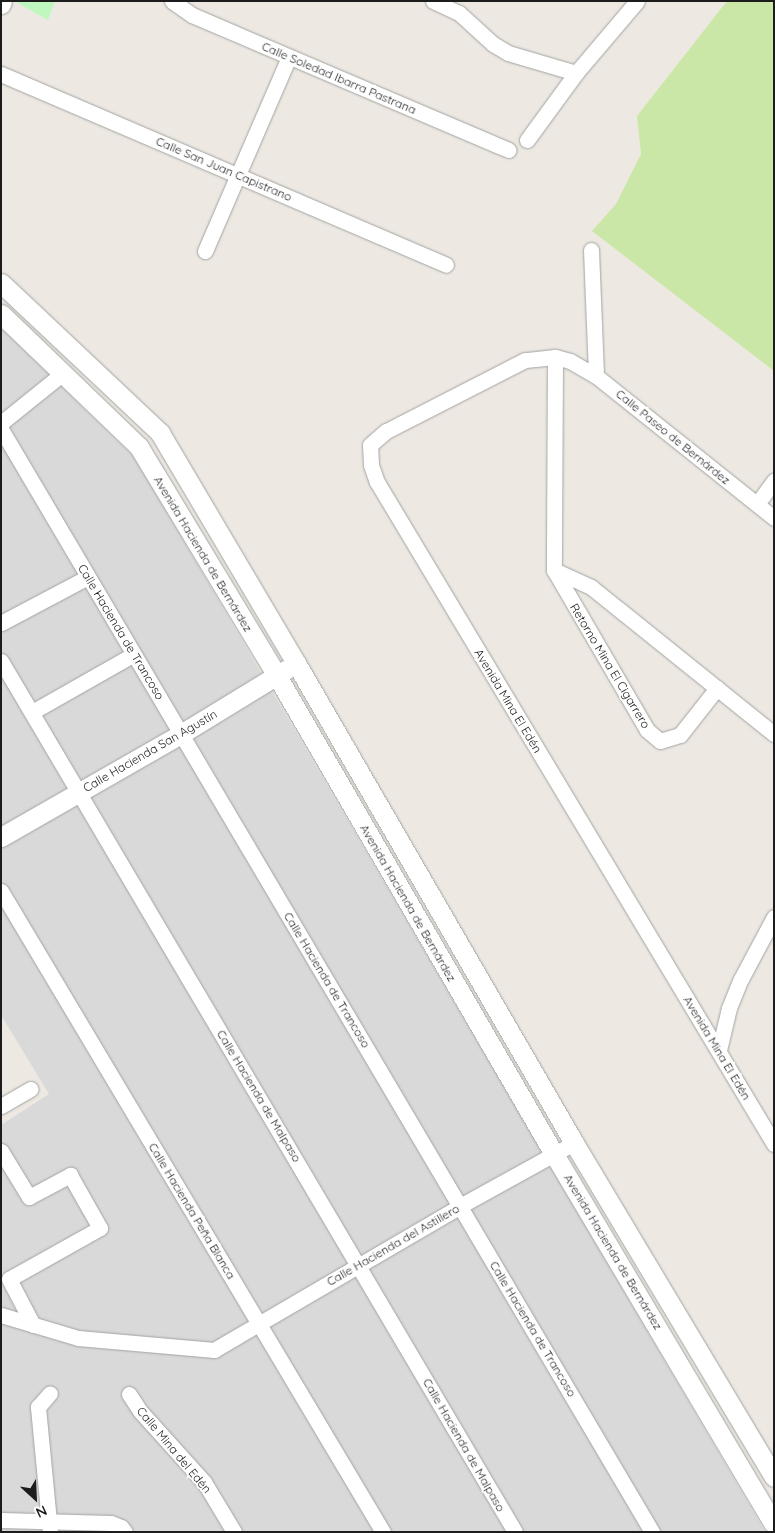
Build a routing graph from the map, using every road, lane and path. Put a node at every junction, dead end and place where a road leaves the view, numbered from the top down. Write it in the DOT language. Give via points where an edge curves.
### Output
graph roads {
  1 [pos="172,1"];
  2 [pos="433,1"];
  3 [pos="637,1"];
  4 [pos="289,57"];
  5 [pos="576,73"];
  6 [pos="1,74"];
  7 [pos="527,140"];
  8 [pos="508,150"];
  9 [pos="238,174"];
  10 [pos="591,250"];
  11 [pos="205,251"];
  12 [pos="446,265"];
  13 [pos="1,283"];
  14 [pos="1,314"];
  15 [pos="563,359"];
  16 [pos="63,373"];
  17 [pos="596,376"];
  18 [pos="1,423"];
  19 [pos="1,429"];
  20 [pos="774,481"];
  21 [pos="757,504"];
  22 [pos="774,518"];
  23 [pos="554,570"];
  24 [pos="88,577"];
  25 [pos="1,623"];
  26 [pos="134,654"];
  27 [pos="1,661"];
  28 [pos="296,663"];
  29 [pos="277,676"];
  30 [pos="717,688"];
  31 [pos="32,712"];
  32 [pos="181,734"];
  33 [pos="774,734"];
  34 [pos="79,793"];
  35 [pos="1,837"];
  36 [pos="1,891"];
  37 [pos="774,917"];
  38 [pos="719,1050"];
  39 [pos="31,1089"];
  40 [pos="1,1106"];
  41 [pos="771,1138"];
  42 [pos="574,1143"];
  43 [pos="1,1151"];
  44 [pos="554,1154"];
  45 [pos="460,1206"];
  46 [pos="358,1265"];
  47 [pos="1,1315"];
  48 [pos="259,1323"];
  49 [pos="33,1325"];
  50 [pos="50,1393"];
  51 [pos="129,1394"];
  52 [pos="774,1477"];
  53 [pos="1,1520"];
  54 [pos="774,1524"];
  55 [pos="50,1526"];
  56 [pos="125,1532"];
  57 [pos="234,1532"];
  58 [pos="383,1532"];
  59 [pos="515,1532"];
  60 [pos="652,1532"];
  1 -- 4 [label="street, Calle Soledad Ibarra Pastrana" via="192,15"];
  2 -- 5 [label="street" via="459,13 508,53"];
  3 -- 5 [label="street"];
  4 -- 8 [label="street, Calle Soledad Ibarra Pastrana"];
  4 -- 9 [label="street"];
  5 -- 7 [label="street"];
  6 -- 9 [label="street, Calle San Juan Capistrano"];
  9 -- 11 [label="street"];
  9 -- 12 [label="street, Calle San Juan Capistrano"];
  10 -- 17 [label="street"];
  13 -- 28 [label="street, Avenida Hacienda de Bernárdez" via="160,433"];
  14 -- 16 [label="street, Avenida Hacienda de Bernárdez"];
  15 -- 17 [label="street, Calle Paseo de Bernárdez"];
  15 -- 23 [label="street"];
  15 -- 38 [label="street, Avenida Mina El Edén" via="525,360 386,430 370,445 371,465 406,531"];
  16 -- 18 [label="street"];
  16 -- 29 [label="street, Avenida Hacienda de Bernárdez" via="139,447"];
  17 -- 21 [label="street, Calle Paseo de Bernárdez"];
  19 -- 24 [label="street, Calle Hacienda de Trancoso"];
  20 -- 21 [label="street"];
  21 -- 22 [label="street, Calle Paseo de Bernárdez"];
  23 -- 30 [label="street, Retorno Mina El Cigarrero" via="590,587"];
  23 -- 30 [label="street, Retorno Mina El Cigarrero" via="647,730 660,741 680,735"];
  24 -- 25 [label="street"];
  24 -- 26 [label="street, Calle Hacienda de Trancoso"];
  26 -- 31 [label="street"];
  26 -- 32 [label="street, Calle Hacienda de Trancoso"];
  27 -- 31 [label="street, Calle Hacienda de Malpaso"];
  28 -- 29 [label="street, Calle Hacienda San Agustín"];
  28 -- 42 [label="street, Avenida Hacienda de Bernárdez"];
  29 -- 32 [label="street, Calle Hacienda San Agustín"];
  29 -- 44 [label="street, Avenida Hacienda de Bernárdez"];
  30 -- 33 [label="street, Retorno Mina El Cigarrero"];
  31 -- 34 [label="street, Calle Hacienda de Malpaso"];
  32 -- 34 [label="street, Calle Hacienda San Agustín"];
  32 -- 45 [label="street, Calle Hacienda de Trancoso"];
  34 -- 35 [label="street, Calle Hacienda San Agustín"];
  34 -- 46 [label="street, Calle Hacienda de Malpaso"];
  36 -- 48 [label="street, Calle Hacienda Peña Blanca"];
  37 -- 38 [label="street" via="740,979"];
  38 -- 41 [label="street, Avenida Mina El Edén"];
  39 -- 40 [label="street"];
  42 -- 44 [label="street, Calle Hacienda del Astillero"];
  42 -- 52 [label="street, Avenida Hacienda de Bernárdez"];
  43 -- 49 [label="street" via="29,1197 70,1175 100,1228 9,1278"];
  44 -- 45 [label="street, Calle Hacienda del Astillero"];
  44 -- 54 [label="street, Avenida Hacienda de Bernárdez"];
  45 -- 46 [label="street, Calle Hacienda del Astillero"];
  45 -- 60 [label="street, Calle Hacienda de Trancoso"];
  46 -- 48 [label="street, Calle Hacienda del Astillero"];
  46 -- 59 [label="street, Calle Hacienda de Malpaso"];
  47 -- 49 [label="street"];
  48 -- 49 [label="street, Calle Hacienda del Astillero" via="214,1350 78,1338"];
  48 -- 58 [label="street, Calle Hacienda Peña Blanca"];
  50 -- 55 [label="street" via="38,1407"];
  51 -- 57 [label="street, Calle Mina del Edén" via="140,1411 204,1482"];
  53 -- 55 [label="street"];
  55 -- 56 [label="street" via="111,1524"];
}
